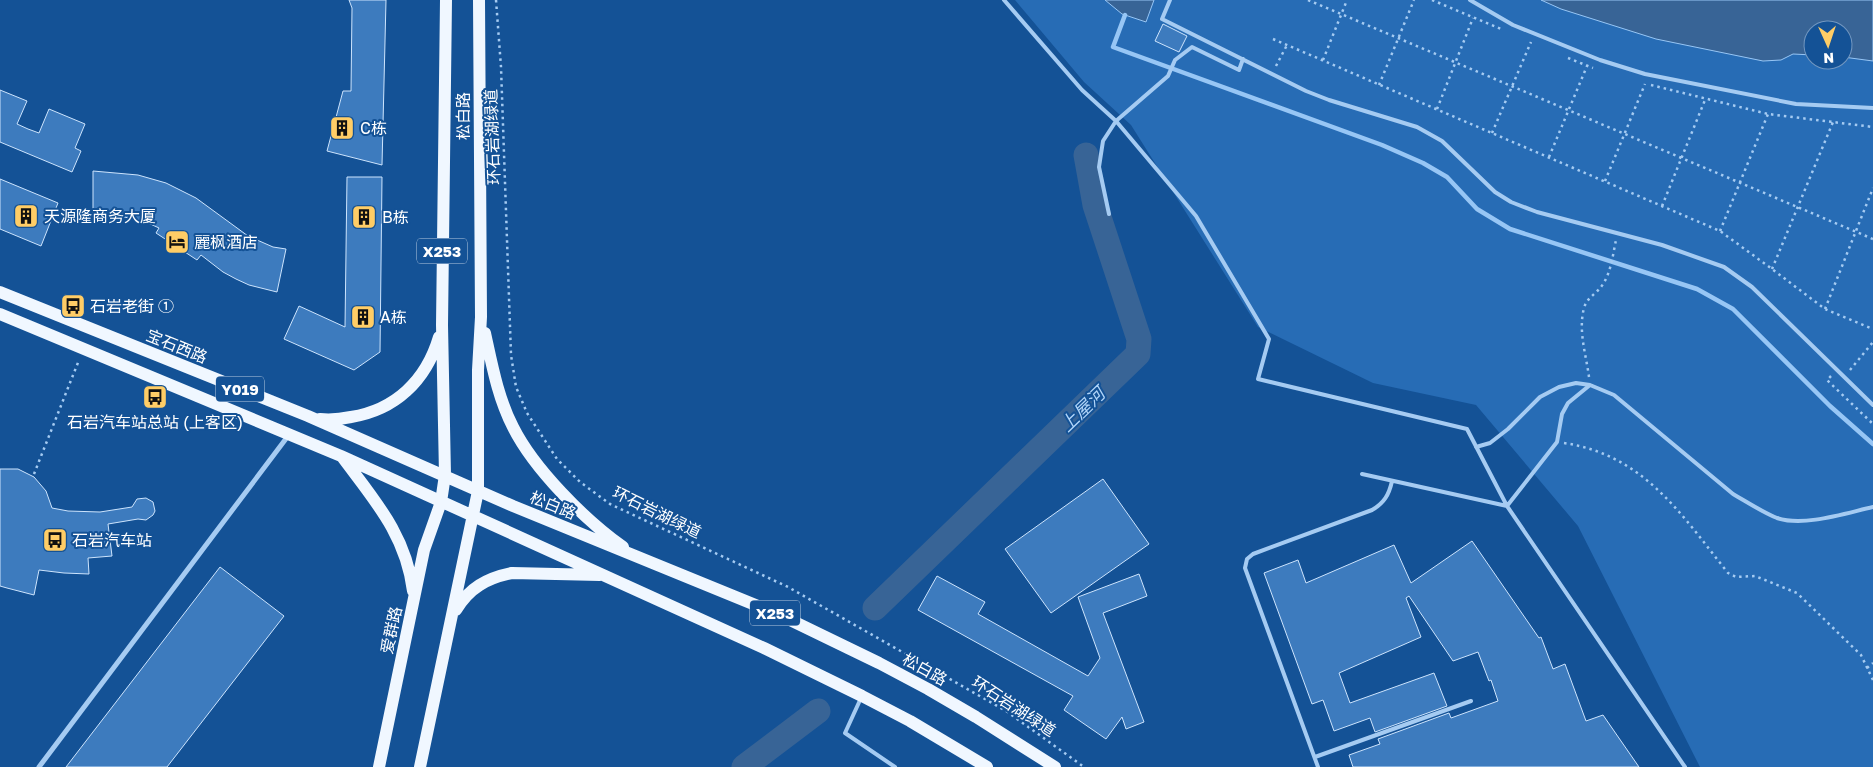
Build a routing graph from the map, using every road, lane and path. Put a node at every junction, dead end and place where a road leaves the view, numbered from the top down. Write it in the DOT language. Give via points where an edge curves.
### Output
graph roads {
  1 [pos="446,0"];
  2 [pos="479,0"];
  3 [pos="496,0"];
  4 [pos="1004,0"];
  5 [pos="1170,0"];
  6 [pos="1308,0"];
  7 [pos="1347,0"];
  8 [pos="1414,0"];
  9 [pos="1470,0"];
  10 [pos="1341,14"];
  11 [pos="1474,18"];
  12 [pos="1399,38"];
  13 [pos="1273,39"];
  14 [pos="1531,42"];
  15 [pos="1287,45"];
  16 [pos="1243,60"];
  17 [pos="1323,60"];
  18 [pos="1456,63"];
  19 [pos="1587,66"];
  20 [pos="1271,74"];
  21 [pos="1645,84"];
  22 [pos="1380,85"];
  23 [pos="1512,86"];
  24 [pos="1705,100"];
  25 [pos="1873,108"];
  26 [pos="1437,109"];
  27 [pos="1569,110"];
  28 [pos="1768,114"];
  29 [pos="1116,121"];
  30 [pos="1833,122"];
  31 [pos="1492,133"];
  32 [pos="1624,134"];
  33 [pos="1549,157"];
  34 [pos="1682,158"];
  35 [pos="1605,181"];
  36 [pos="1740,183"];
  37 [pos="1873,188"];
  38 [pos="1662,206"];
  39 [pos="1798,207"];
  40 [pos="1109,214"];
  41 [pos="1720,230"];
  42 [pos="1855,232"];
  43 [pos="1618,234"];
  44 [pos="1873,239"];
  45 [pos="1772,268"];
  46 [pos="0,292"];
  47 [pos="1825,309"];
  48 [pos="0,314"];
  49 [pos="481,317"];
  50 [pos="442,325"];
  51 [pos="1873,330"];
  52 [pos="1873,342"];
  53 [pos="83,349"];
  54 [pos="1845,377"];
  55 [pos="1827,380"];
  56 [pos="1590,385"];
  57 [pos="1873,405"];
  58 [pos="308,416"];
  59 [pos="1873,424"];
  60 [pos="288,434"];
  61 [pos="1557,442"];
  62 [pos="1476,447"];
  63 [pos="341,456"];
  64 [pos="34,474"];
  65 [pos="1362,474"];
  66 [pos="445,475"];
  67 [pos="1392,481"];
  68 [pos="478,491"];
  69 [pos="441,502"];
  70 [pos="1507,506"];
  71 [pos="1873,507"];
  72 [pos="474,516"];
  73 [pos="640,558"];
  74 [pos="606,576"];
  75 [pos="414,601"];
  76 [pos="452,619"];
  77 [pos="1873,663"];
  78 [pos="1867,668"];
  79 [pos="1873,680"];
  80 [pos="862,696"];
  81 [pos="1471,701"];
  82 [pos="1315,757"];
  83 [pos="39,767"];
  84 [pos="379,767"];
  85 [pos="420,767"];
  86 [pos="895,767"];
  87 [pos="986,767"];
  88 [pos="1054,767"];
  89 [pos="1084,767"];
  90 [pos="1318,767"];
  91 [pos="1685,767"];
  1 -- 50 [label="main road, 松白路 / X253"];
  2 -- 49 [label="main road, 松白路 / X253"];
  3 -- 89 [label="path, 环石岩湖绿道" via="511,355 516,387 527,413 557,459 580,482 610,504 788,587 1006,711"];
  4 -- 29 [label="lane" via="1082,90"];
  5 -- 16 [label="lane" via="1162,19"];
  6 -- 10 [label="path"];
  7 -- 10 [label="path"];
  8 -- 12 [label="path"];
  9 -- 25 [label="lane" via="1513,25 1600,60 1645,74 1796,104"];
  10 -- 12 [label="path"];
  10 -- 17 [label="path"];
  11 -- 18 [label="path"];
  12 -- 18 [label="path"];
  12 -- 22 [label="path"];
  13 -- 15 [label="path"];
  14 -- 23 [label="path"];
  15 -- 17 [label="path"];
  15 -- 20 [label="path"];
  16 -- 20 [label="lane"];
  16 -- 29 [label="lane" via="1239,70 1192,47 1175,60 1168,76"];
  17 -- 22 [label="path"];
  18 -- 23 [label="path"];
  18 -- 26 [label="path"];
  19 -- 27 [label="path"];
  20 -- 43 [label="lane" via="1329,100 1417,127 1442,141 1495,192 1511,202"];
  21 -- 32 [label="path"];
  22 -- 26 [label="path"];
  23 -- 27 [label="path"];
  23 -- 31 [label="path"];
  24 -- 34 [label="path"];
  26 -- 31 [label="path"];
  27 -- 32 [label="path"];
  27 -- 33 [label="path"];
  28 -- 36 [label="path"];
  29 -- 40 [label="lane" via="1103,142 1099,167"];
  29 -- 62 [label="lane" via="1196,216 1269,339 1258,379 1467,429"];
  30 -- 39 [label="path"];
  31 -- 33 [label="path"];
  32 -- 34 [label="path"];
  32 -- 35 [label="path"];
  33 -- 35 [label="path"];
  34 -- 36 [label="path"];
  34 -- 38 [label="path"];
  35 -- 38 [label="path"];
  36 -- 39 [label="path"];
  36 -- 41 [label="path"];
  37 -- 42 [label="path"];
  38 -- 41 [label="path"];
  39 -- 42 [label="path"];
  39 -- 45 [label="path"];
  41 -- 45 [label="path"];
  42 -- 44 [label="path"];
  42 -- 47 [label="path"];
  43 -- 54 [label="lane" via="1724,267 1752,286"];
  43 -- 56 [label="path" via="1607,276 1588,299 1582,319"];
  45 -- 47 [label="path"];
  46 -- 58 [label="main road, 宝石西路 / Y019"];
  47 -- 51 [label="path"];
  48 -- 53 [label="main road, Y019"];
  49 -- 68 [label="main road, 松白路 / X253"];
  49 -- 73 [label="main road" via="500,394 527,451 591,520"];
  50 -- 58 [label="main road" via="428,363 395,402 362,415 325,420"];
  50 -- 66 [label="main road, 松白路 / X253"];
  52 -- 54 [label="path"];
  53 -- 60 [label="main road, Y019"];
  53 -- 64 [label="path"];
  54 -- 57 [label="lane"];
  55 -- 59 [label="path"];
  56 -- 61 [label="lane" via="1568,403 1562,414"];
  56 -- 62 [label="lane" via="1576,383 1558,387 1540,397 1490,443"];
  56 -- 71 [label="lane" via="1614,395 1733,494 1779,518 1828,517"];
  58 -- 66 [label="main road, 宝石西路 / Y019"];
  60 -- 63 [label="main road, Y019"];
  60 -- 83 [label="street"];
  61 -- 70 [label="lane"];
  61 -- 78 [label="path" via="1613,457 1647,479 1675,507 1728,573 1736,577 1755,576 1797,593 1861,655"];
  62 -- 70 [label="lane"];
  63 -- 69 [label="main road, Y019"];
  63 -- 75 [label="main road" via="386,514 410,574"];
  65 -- 67 [label="lane"];
  66 -- 68 [label="main road, 宝石西路 / Y019"];
  66 -- 69 [label="main road, 松白路 / X253"];
  67 -- 70 [label="lane"];
  67 -- 82 [label="lane" via="1385,500 1372,510 1247,559 1245,568"];
  68 -- 72 [label="main road"];
  68 -- 73 [label="main road, 松白路 / X253"];
  69 -- 72 [label="main road, X253"];
  69 -- 75 [label="main road, 爱群路" via="424,550"];
  70 -- 91 [label="lane"];
  72 -- 74 [label="main road, X253"];
  72 -- 76 [label="main road"];
  73 -- 88 [label="main road, 松白路 / X253" via="780,615 846,646 968,712"];
  74 -- 76 [label="main road" via="512,573 499,576 468,594"];
  74 -- 80 [label="main road, X253"];
  75 -- 84 [label="main road, 爱群路"];
  76 -- 85 [label="main road"];
  77 -- 78 [label="path"];
  78 -- 79 [label="path"];
  80 -- 86 [label="lane" via="845,733"];
  80 -- 87 [label="main road, X253"];
  81 -- 82 [label="lane"];
  82 -- 90 [label="lane"];
}
